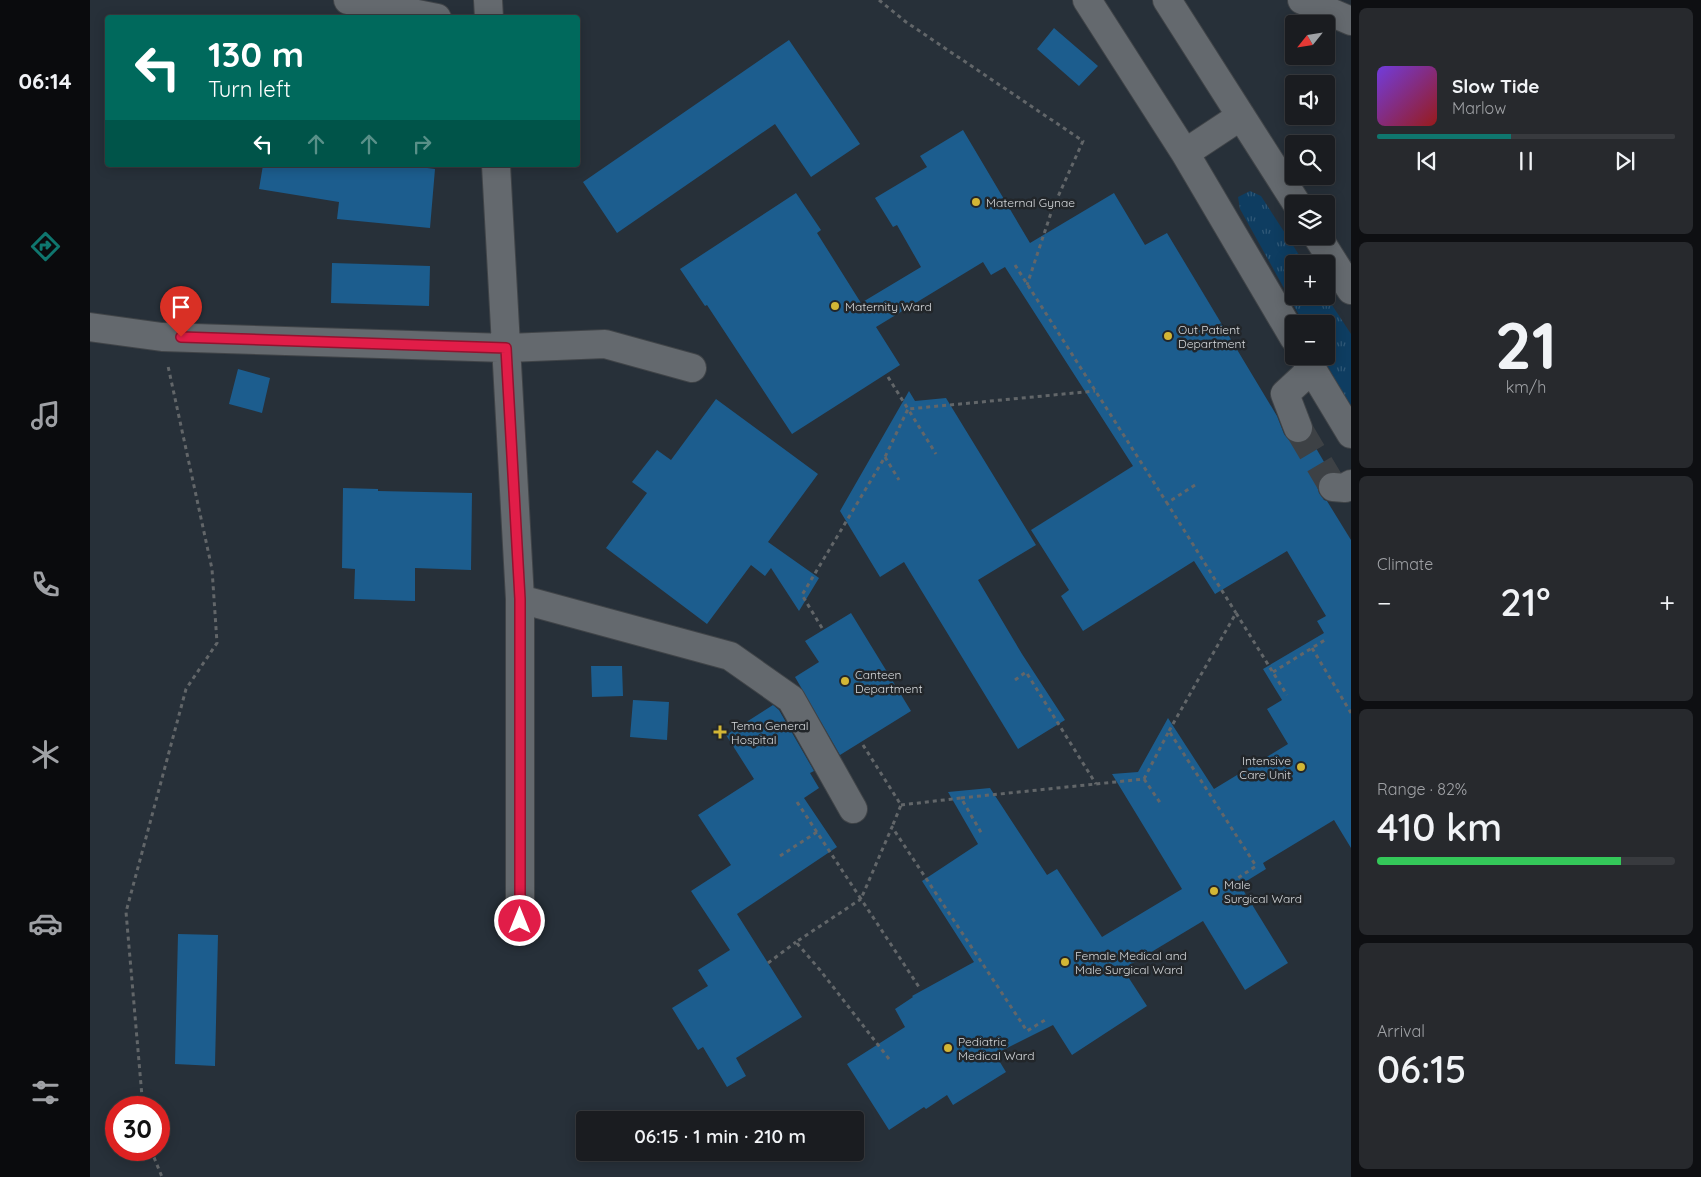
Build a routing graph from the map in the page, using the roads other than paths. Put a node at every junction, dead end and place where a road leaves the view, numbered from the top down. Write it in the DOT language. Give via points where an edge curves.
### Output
graph roads {
  1 [pos="348,0"];
  2 [pos="488,0"];
  3 [pos="1086,0"];
  4 [pos="1167,0"];
  5 [pos="1302,0"];
  6 [pos="422,15"];
  7 [pos="489,15"];
  8 [pos="1351,21"];
  9 [pos="1241,116"];
  10 [pos="1185,153"];
  11 [pos="496,167"];
  12 [pos="1291,195"];
  13 [pos="1323,245"];
  14 [pos="1351,290"];
  15 [pos="1285,323"];
  16 [pos="90,327"];
  17 [pos="506,348"];
  18 [pos="1307,365"];
  19 [pos="1309,365"];
  20 [pos="692,368"];
  21 [pos="1298,428"];
  22 [pos="1351,434"];
  23 [pos="520,599"];
  24 [pos="853,809"];
  25 [pos="520,921"];
  1 -- 6 [label="street"];
  2 -- 7 [label="street"];
  3 -- 10 [label="street"];
  4 -- 9 [label="street"];
  5 -- 8 [label="street"];
  9 -- 10 [label="street"];
  9 -- 12 [label="street"];
  10 -- 15 [label="street"];
  11 -- 17 [label="street"];
  13 -- 14 [label="street"];
  16 -- 17 [label="street" via="162,337"];
  17 -- 20 [label="street" via="605,344"];
  17 -- 23 [label="street"];
  18 -- 21 [label="street" via="1285,394"];
  19 -- 22 [label="street"];
  23 -- 24 [label="street" via="730,656 791,699"];
  23 -- 25 [label="street"];
}
